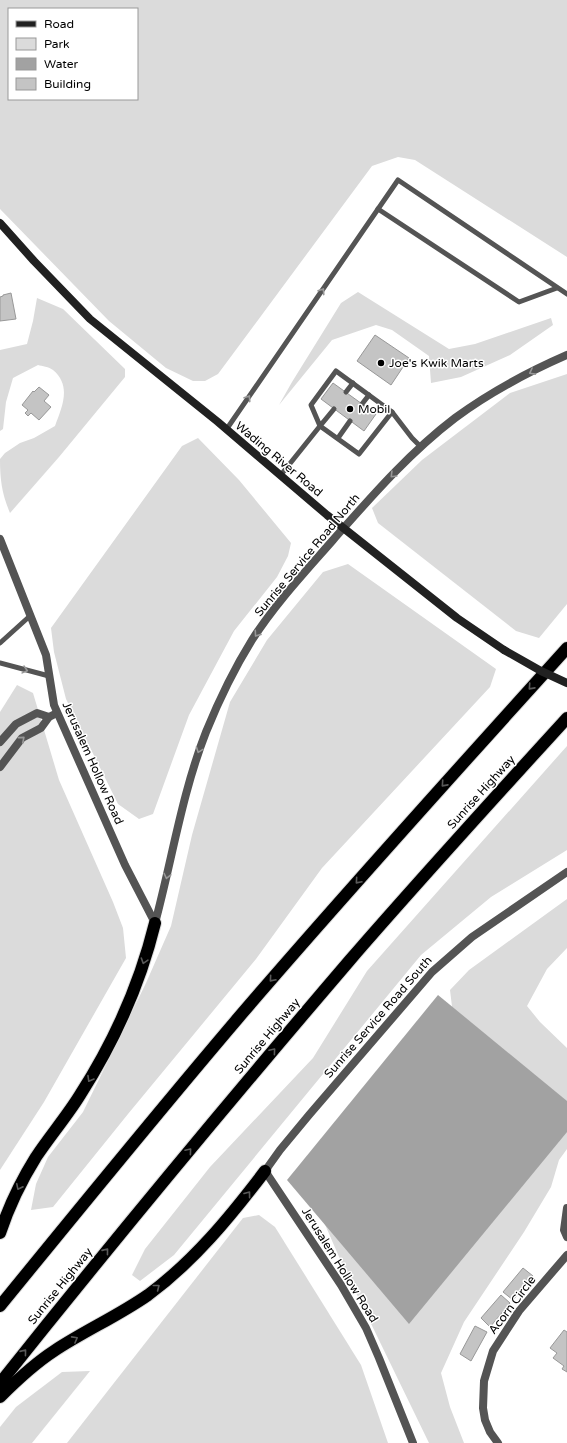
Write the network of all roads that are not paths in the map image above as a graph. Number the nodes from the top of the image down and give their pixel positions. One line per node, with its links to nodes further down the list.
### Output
1 (378, 209): 3 (lane); 3 (lane); 14 (lane, one-way to 1)
2 (0, 223): 14 (main road, Wading River Road)
3 (557, 288): 4 (lane)
4 (567, 294)
5 (567, 355): 16 (street, Sunrise Service Road North, one-way to 16)
6 (353, 383): 7 (lane); 8 (lane); 13 (lane)
7 (346, 392)
8 (369, 394): 9 (lane); 11 (lane)
9 (362, 404)
10 (334, 409): 13 (lane)
11 (392, 412): 15 (lane); 16 (lane)
12 (350, 421): 15 (lane)
13 (320, 426): 15 (lane); 17 (lane)
14 (226, 430): 17 (main road, Wading River Road)
15 (338, 438)
16 (421, 447): 18 (street, Sunrise Service Road North, one-way to 18)
17 (280, 476): 18 (main road, Wading River Road)
18 (344, 528): 25 (main road, Wading River Road, bridge); 32 (street, Sunrise Service Road North, one-way to 32)
19 (0, 539): 20 (street, Jerusalem Hollow Road)
20 (31, 615): 21 (lane); 24 (street, Jerusalem Hollow Road)
21 (0, 643)
22 (567, 648): 38 (highway, one-way to 38)
23 (0, 662): 24 (lane, one-way to 24)
24 (50, 676): 26 (street, Jerusalem Hollow Road)
25 (567, 683)
26 (57, 713): 27 (street); 32 (street, Jerusalem Hollow Road)
27 (49, 717): 29 (street); 30 (street, one-way to 27)
28 (567, 718): 39 (highway, Sunrise Highway, one-way to 28)
29 (0, 742)
30 (0, 767)
31 (567, 872): 33 (street, Sunrise Service Road South)
32 (155, 924): 35 (highway, one-way to 35)
33 (265, 1171): 40 (highway, one-way to 33); 41 (street, Jerusalem Hollow Road)
34 (567, 1208): 36 (street)
35 (0, 1233)
36 (567, 1237)
37 (567, 1255): 42 (street, Acorn Circle)
38 (0, 1306)
39 (0, 1383)
40 (0, 1396)
41 (413, 1443)
42 (498, 1443)

